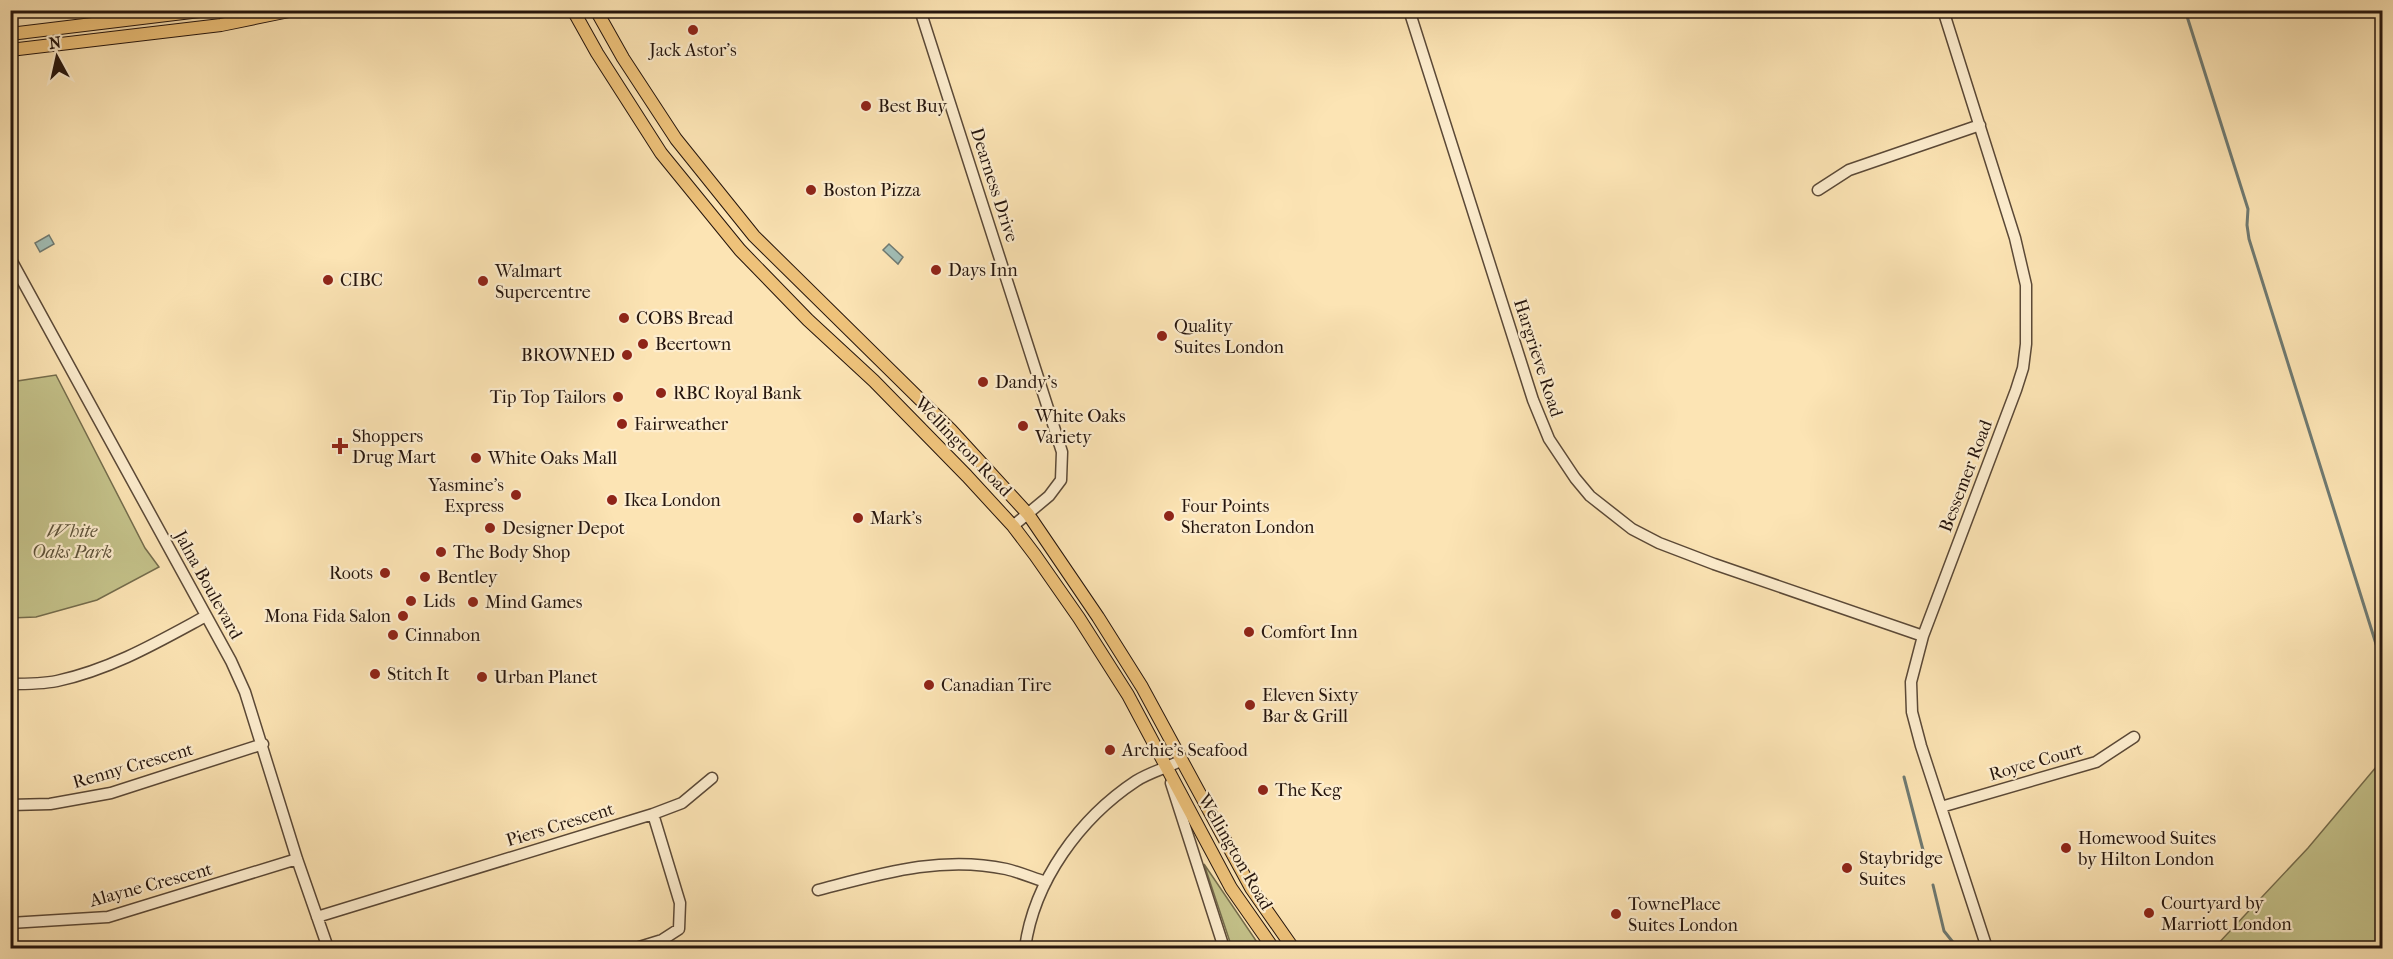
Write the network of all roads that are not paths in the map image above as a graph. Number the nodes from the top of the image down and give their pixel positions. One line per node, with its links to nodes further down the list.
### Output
1 (208, 10): 8 (main road)
2 (573, 10): 13 (main road, Wellington Road)
3 (597, 10): 12 (main road, Wellington Road)
4 (920, 10): 15 (street, Dearness Drive)
5 (1409, 10): 18 (street, Hargrieve Road)
6 (1943, 10): 10 (street, Bessemer Road)
7 (290, 11): 9 (main road)
8 (10, 34)
9 (10, 50)
10 (1980, 125): 11 (street); 18 (street, Bessemer Road)
11 (1818, 190)
12 (749, 229): 13 (main road); 15 (main road, Wellington Road)
13 (734, 243): 16 (main road, Wellington Road)
14 (10, 258): 17 (street, Jalna Boulevard)
15 (1028, 514): 16 (street, Dearness Drive); 22 (main road, Wellington Road)
16 (1013, 526): 23 (main road, Wellington Road)
17 (206, 616): 19 (street); 21 (street, Jalna Boulevard)
18 (1923, 636): 26 (street, Bessemer Road)
19 (10, 684)
20 (2134, 737): 26 (street, Royce Court)
21 (263, 744): 25 (street, Renny Crescent); 28 (street, Jalna Boulevard)
22 (1182, 760): 23 (street); 38 (main road, Wellington Road)
23 (1167, 768): 29 (street); 36 (street); 37 (main road, Wellington Road)
24 (712, 778): 27 (street, Piers Crescent)
25 (10, 805)
26 (1941, 807): 39 (street, Bessemer Road)
27 (653, 814): 31 (street, Piers Crescent); 34 (street)
28 (297, 859): 31 (street, Jalna Boulevard); 32 (street, Alayne Crescent)
29 (1046, 882): 30 (street); 35 (street)
30 (818, 890)
31 (317, 917): 33 (street, Jalna Boulevard)
32 (10, 923)
33 (328, 948)
34 (636, 948)
35 (1025, 948)
36 (1224, 948)
37 (1273, 948)
38 (1293, 948)
39 (1987, 948)

